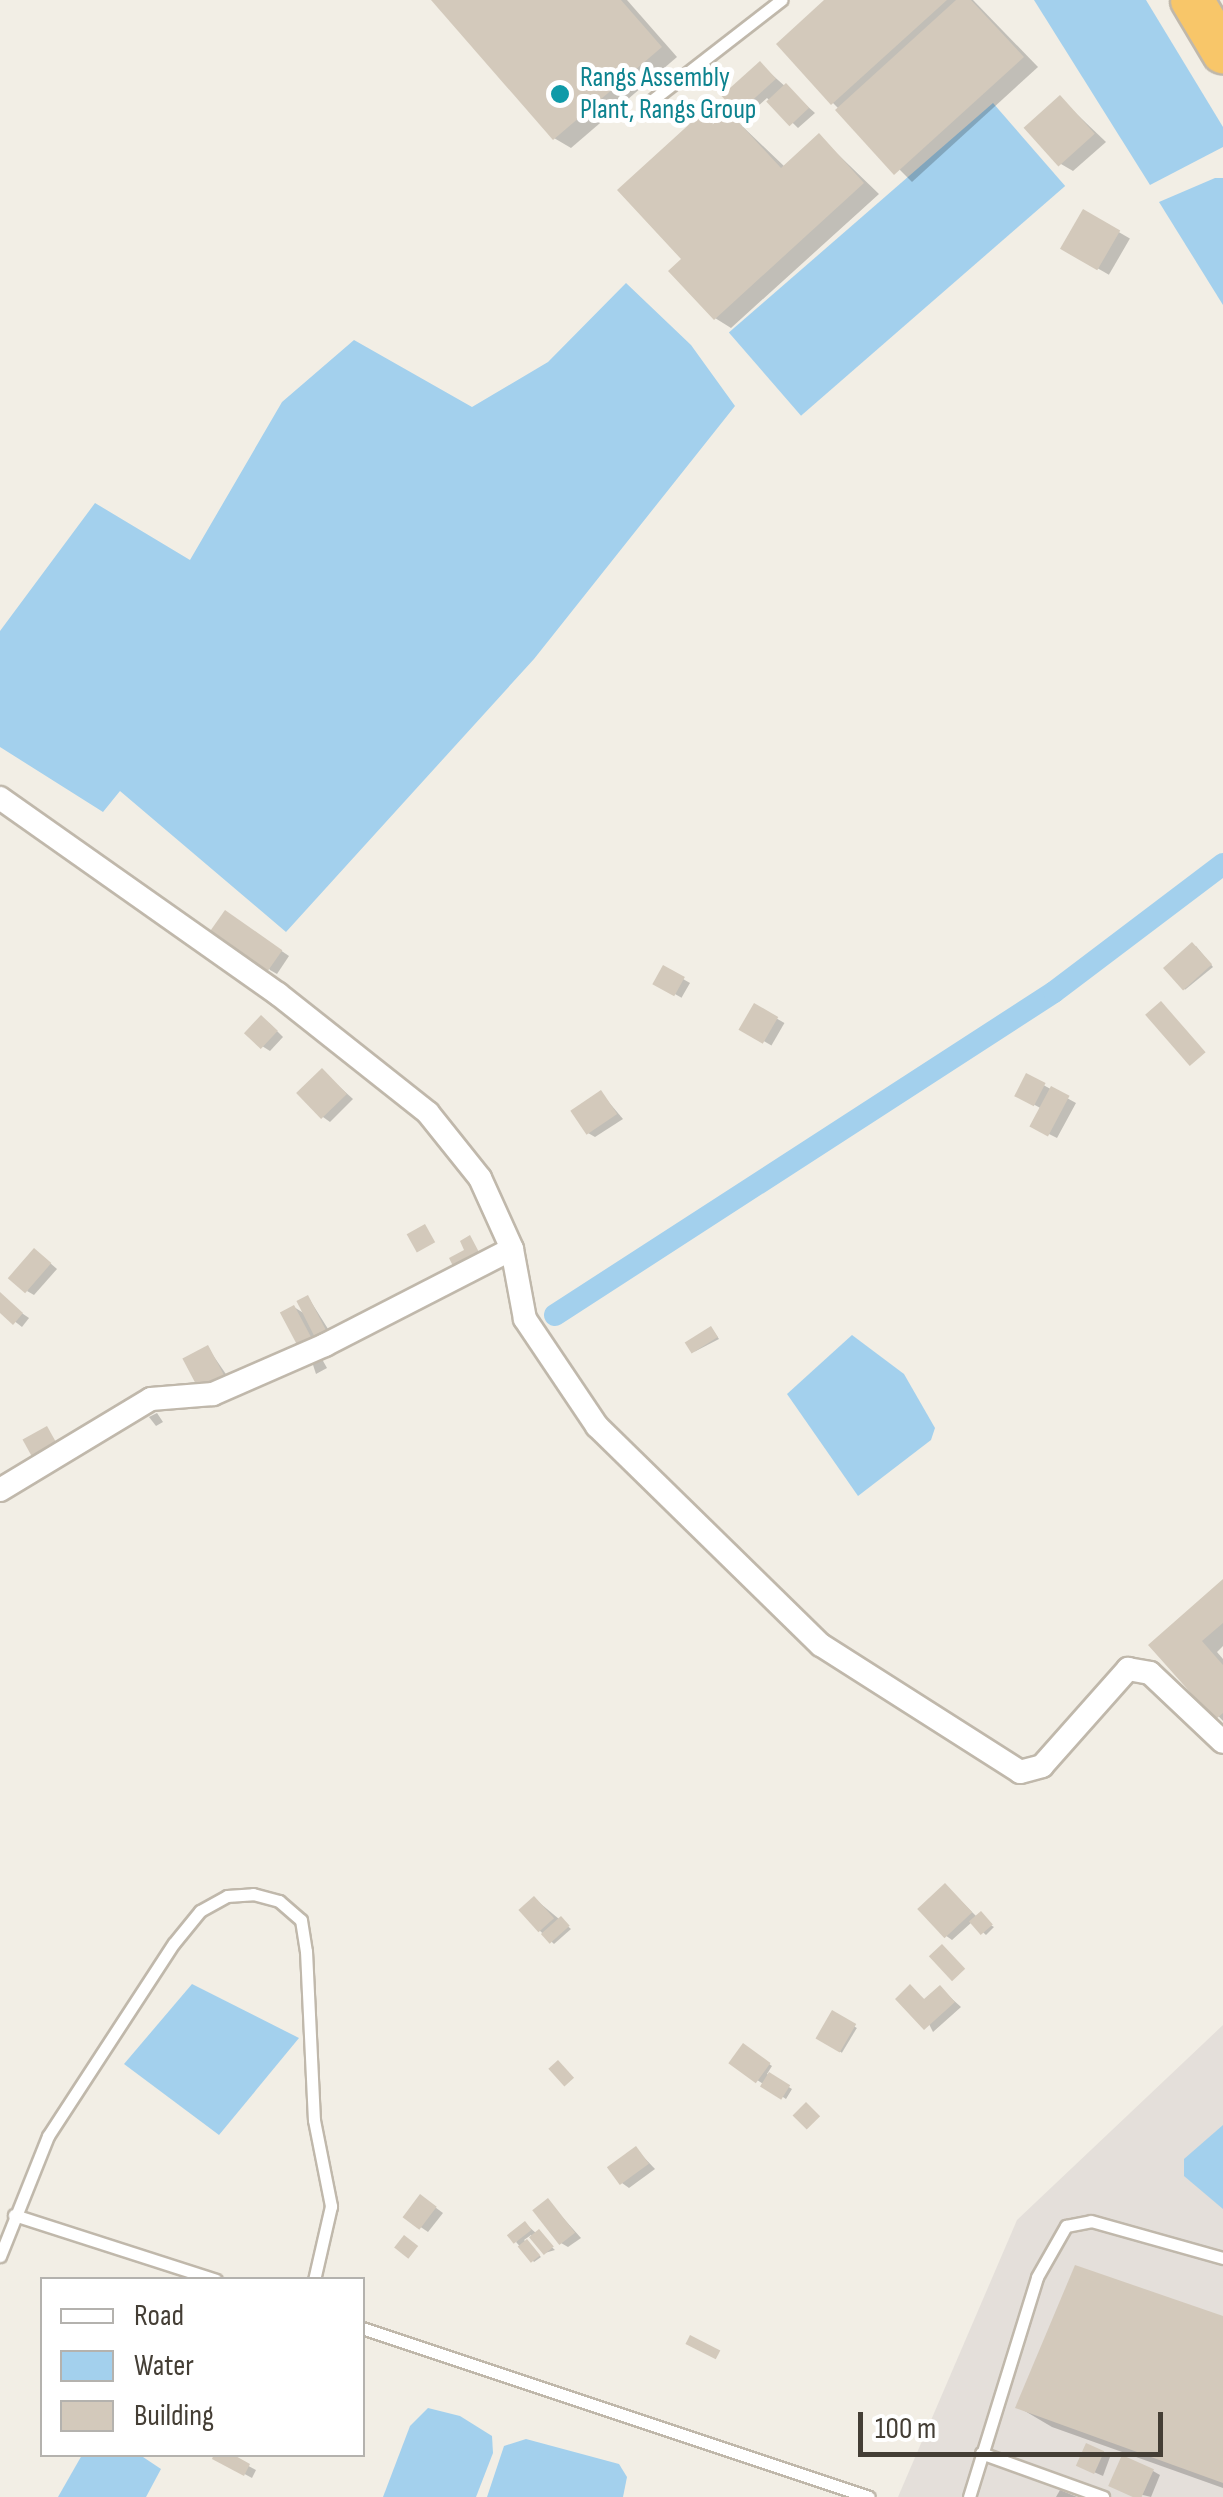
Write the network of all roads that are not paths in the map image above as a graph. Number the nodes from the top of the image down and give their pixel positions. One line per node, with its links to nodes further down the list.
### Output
1 (781, 0): 4 (lane)
2 (1192, 0): 3 (highway)
3 (1223, 52)
4 (650, 102)
5 (0, 798): 6 (street)
6 (512, 1248): 7 (street); 8 (street)
7 (0, 1490)
8 (1223, 1742)
9 (14, 2215): 10 (lane); 12 (lane); 13 (lane)
10 (0, 2256)
11 (1223, 2258): 15 (lane)
12 (207, 2277)
13 (315, 2277)
14 (365, 2329): 16 (lane)
15 (981, 2454): 17 (lane); 18 (lane)
16 (869, 2497)
17 (969, 2497)
18 (1103, 2497)

